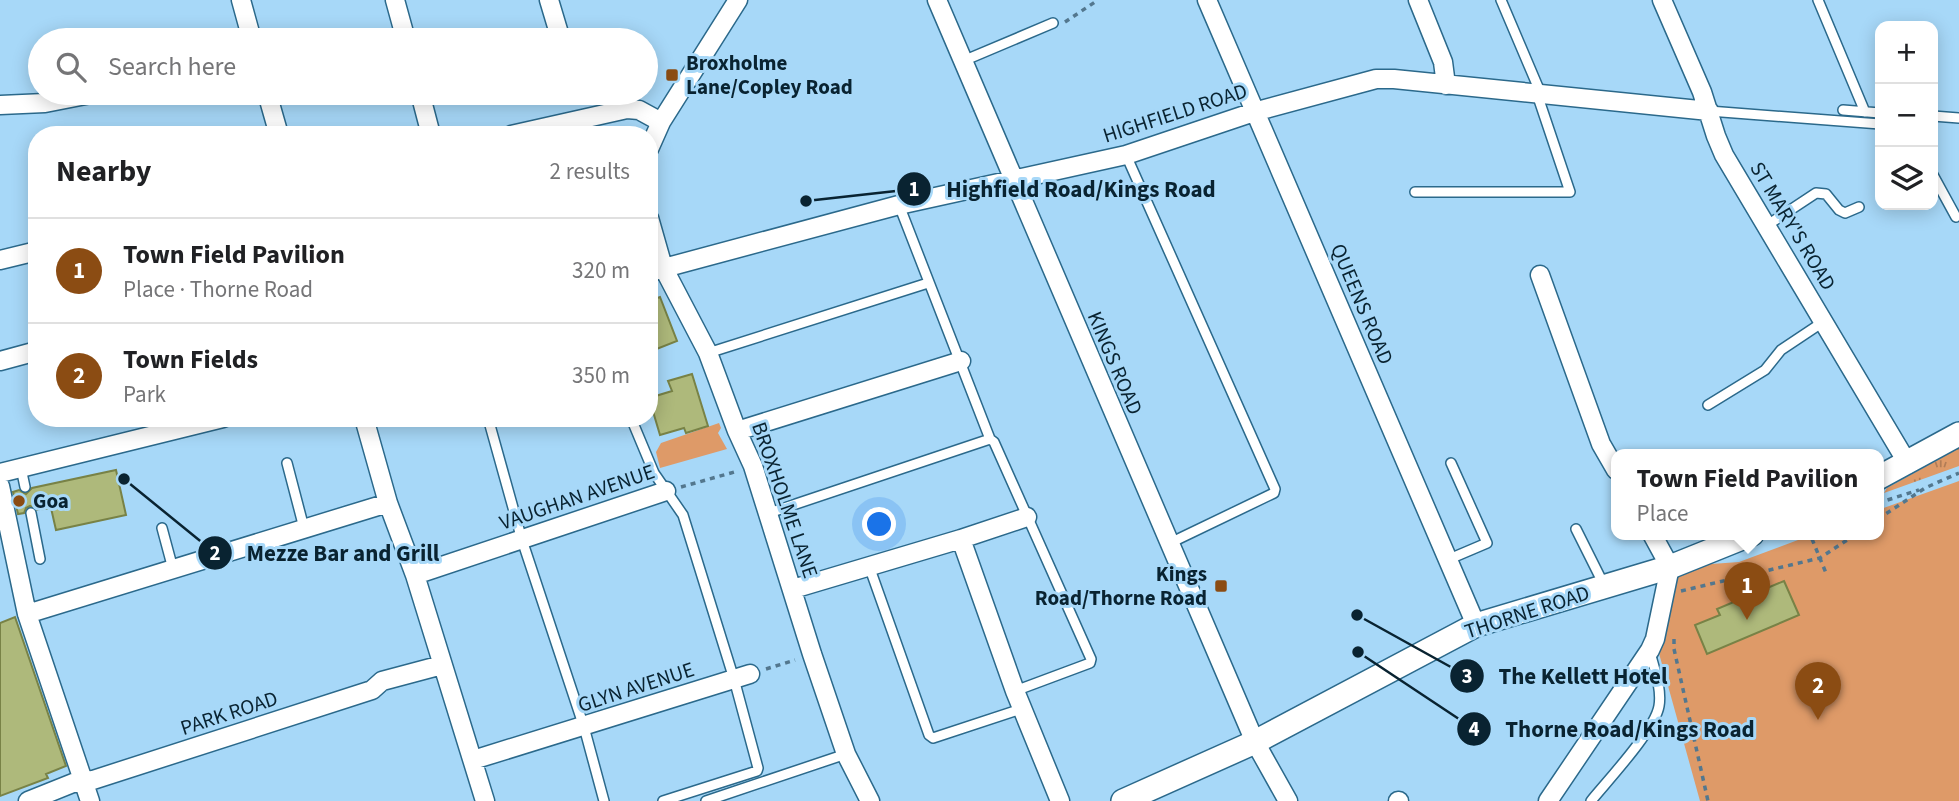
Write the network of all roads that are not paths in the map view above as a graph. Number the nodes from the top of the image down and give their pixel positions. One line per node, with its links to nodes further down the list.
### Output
1 (241, 0): 12 (street)
2 (395, 0): 13 (street)
3 (549, 0): 14 (street)
4 (738, 0): 29 (street)
5 (937, 0): 15 (street, KINGS ROAD)
6 (1207, 0): 23 (street, QUEENS ROAD)
7 (1418, 0): 16 (street)
8 (1501, 0): 17 (lane)
9 (1662, 0): 24 (street, ST MARY'S ROAD)
10 (1818, 0): 25 (lane)
11 (1053, 23): 15 (lane)
12 (249, 28)
13 (403, 28)
14 (557, 28)
15 (963, 61): 36 (street, KINGS ROAD)
16 (1446, 85): 17 (street, HIGHFIELD ROAD); 23 (street, HIGHFIELD ROAD)
17 (1539, 94): 24 (street, HIGHFIELD ROAD); 38 (lane)
18 (28, 104): 21 (street)
19 (270, 105): 31 (street)
20 (423, 105): 32 (street)
21 (0, 106)
22 (1843, 110): 25 (lane)
23 (1254, 111): 35 (street, HIGHFIELD ROAD); 85 (street, QUEENS ROAD)
24 (1709, 111): 30 (lane); 42 (street, ST MARY'S ROAD)
25 (1865, 112): 26 (lane)
26 (1875, 113)
27 (1938, 116): 28 (lane)
28 (1959, 118)
29 (661, 122): 33 (street); 34 (street)
30 (1875, 124)
31 (276, 126)
32 (429, 126)
33 (552, 126)
34 (658, 129)
35 (1126, 155): 36 (street, HIGHFIELD ROAD); 83 (lane)
36 (1013, 181): 39 (street, HIGHFIELD ROAD); 83 (street, KINGS ROAD)
37 (1938, 185): 41 (lane)
38 (1415, 192)
39 (900, 205): 45 (street, HIGHFIELD ROAD); 48 (lane)
40 (1859, 207): 42 (lane)
41 (1956, 217)
42 (1766, 226): 49 (street, ST MARY'S ROAD)
43 (28, 253): 44 (street)
44 (0, 260)
45 (658, 268)
46 (658, 272): 51 (street, BROXHOLME LANE)
47 (1540, 275): 62 (street)
48 (928, 283): 51 (lane); 52 (lane)
49 (1823, 322): 54 (lane); 65 (street, ST MARY'S ROAD)
50 (28, 353): 53 (street)
51 (708, 353): 59 (street, BROXHOLME LANE)
52 (961, 360): 59 (street); 61 (lane)
53 (0, 361)
54 (1708, 405)
55 (187, 427): 66 (street)
56 (367, 427): 72 (street)
57 (491, 427): 80 (lane)
58 (635, 427): 71 (lane)
59 (737, 431): 74 (street, BROXHOLME LANE)
60 (1959, 434): 65 (street)
61 (990, 439): 74 (lane); 75 (lane)
62 (1611, 461)
63 (1451, 463): 85 (lane)
64 (287, 464): 77 (lane)
65 (1908, 464): 68 (street)
66 (21, 468): 67 (street); 70 (lane)
67 (0, 473)
68 (1884, 475)
69 (0, 486): 92 (street)
70 (26, 487)
71 (666, 491): 80 (street, VAUGHAN AVENUE); 96 (lane)
72 (388, 503): 77 (street); 89 (street)
73 (31, 513): 84 (lane)
74 (769, 513): 91 (street, BROXHOLME LANE)
75 (1027, 517): 79 (street); 97 (lane)
76 (162, 528): 88 (lane)
77 (304, 528): 88 (street)
78 (1576, 529): 90 (lane)
79 (961, 539): 86 (street); 97 (street)
80 (522, 540): 89 (street, VAUGHAN AVENUE); 99 (lane)
81 (1655, 540): 87 (street)
82 (1737, 540): 87 (street, THORNE ROAD)
83 (1168, 544): 100 (street, KINGS ROAD)
84 (40, 559)
85 (1447, 560): 93 (street, QUEENS ROAD)
86 (869, 566): 91 (street); 98 (lane)
87 (1670, 567): 90 (street, THORNE ROAD); 94 (street)
88 (173, 569): 92 (street)
89 (415, 575): 95 (street)
90 (1604, 587): 93 (street, THORNE ROAD)
91 (793, 589): 101 (street, BROXHOLME LANE)
92 (27, 614): 103 (street)
93 (1476, 625): 100 (street, THORNE ROAD)
94 (1650, 650): 114 (street); 115 (lane)
95 (442, 665): 102 (street); 103 (street, PARK ROAD)
96 (742, 677): 99 (street, GLYN AVENUE); 108 (lane)
97 (1015, 691): 98 (street)
98 (1021, 709): 111 (street)
99 (584, 727): 102 (street, GLYN AVENUE); 107 (lane)
100 (1255, 742): 112 (street, THORNE ROAD); 113 (street, KINGS ROAD)
101 (846, 754): 109 (lane); 110 (street, BROXHOLME LANE)
102 (472, 760): 106 (street)
103 (84, 781): 104 (street, PARK ROAD); 105 (street)
104 (28, 801)
105 (90, 801)
106 (485, 801)
107 (604, 801)
108 (663, 801)
109 (706, 801)
110 (870, 801)
111 (1060, 801)
112 (1123, 801)
113 (1288, 801)
114 (1548, 801)
115 (1591, 801)

